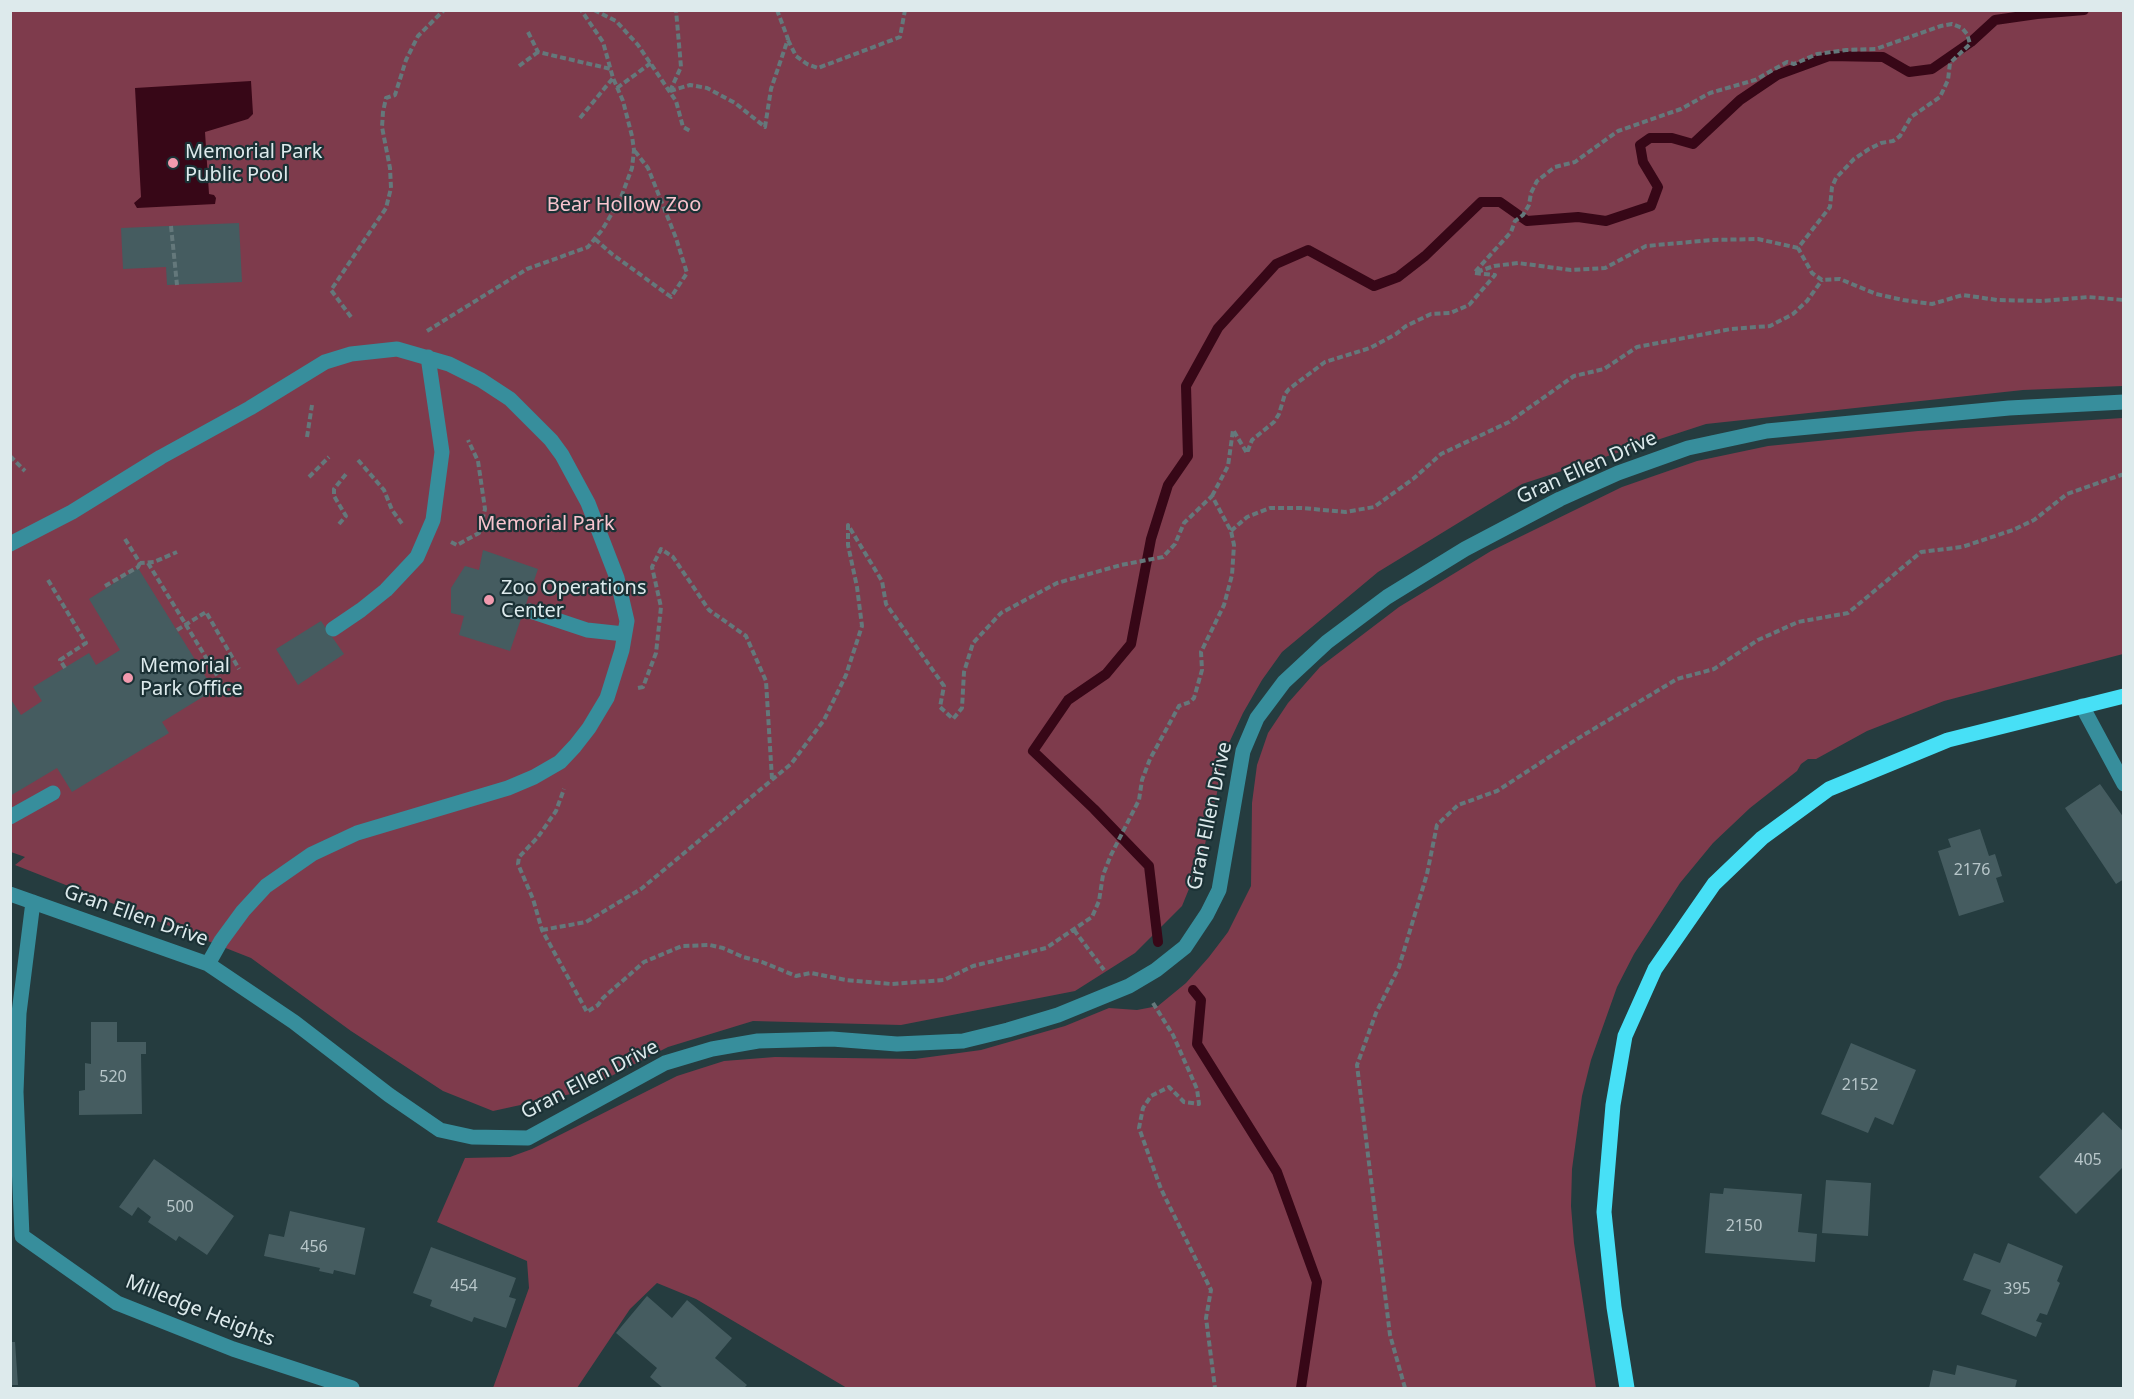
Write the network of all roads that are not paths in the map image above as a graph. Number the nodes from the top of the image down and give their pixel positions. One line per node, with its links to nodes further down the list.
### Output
1 (428, 357): 3 (street); 5 (street); 6 (street)
2 (2124, 402): 14 (street, Gran Ellen Drive)
3 (10, 544)
4 (530, 611): 6 (street)
5 (333, 629)
6 (624, 634): 14 (street)
7 (2124, 696): 8 (main road)
8 (2082, 706): 9 (street); 17 (main road)
9 (2124, 784)
10 (53, 793): 11 (street)
11 (10, 817)
12 (10, 894): 13 (street, Gran Ellen Drive)
13 (33, 902): 14 (street, Gran Ellen Drive); 15 (street, Milledge Heights)
14 (208, 964)
15 (16, 1237): 16 (street, Milledge Heights)
16 (352, 1389)
17 (1627, 1389)

